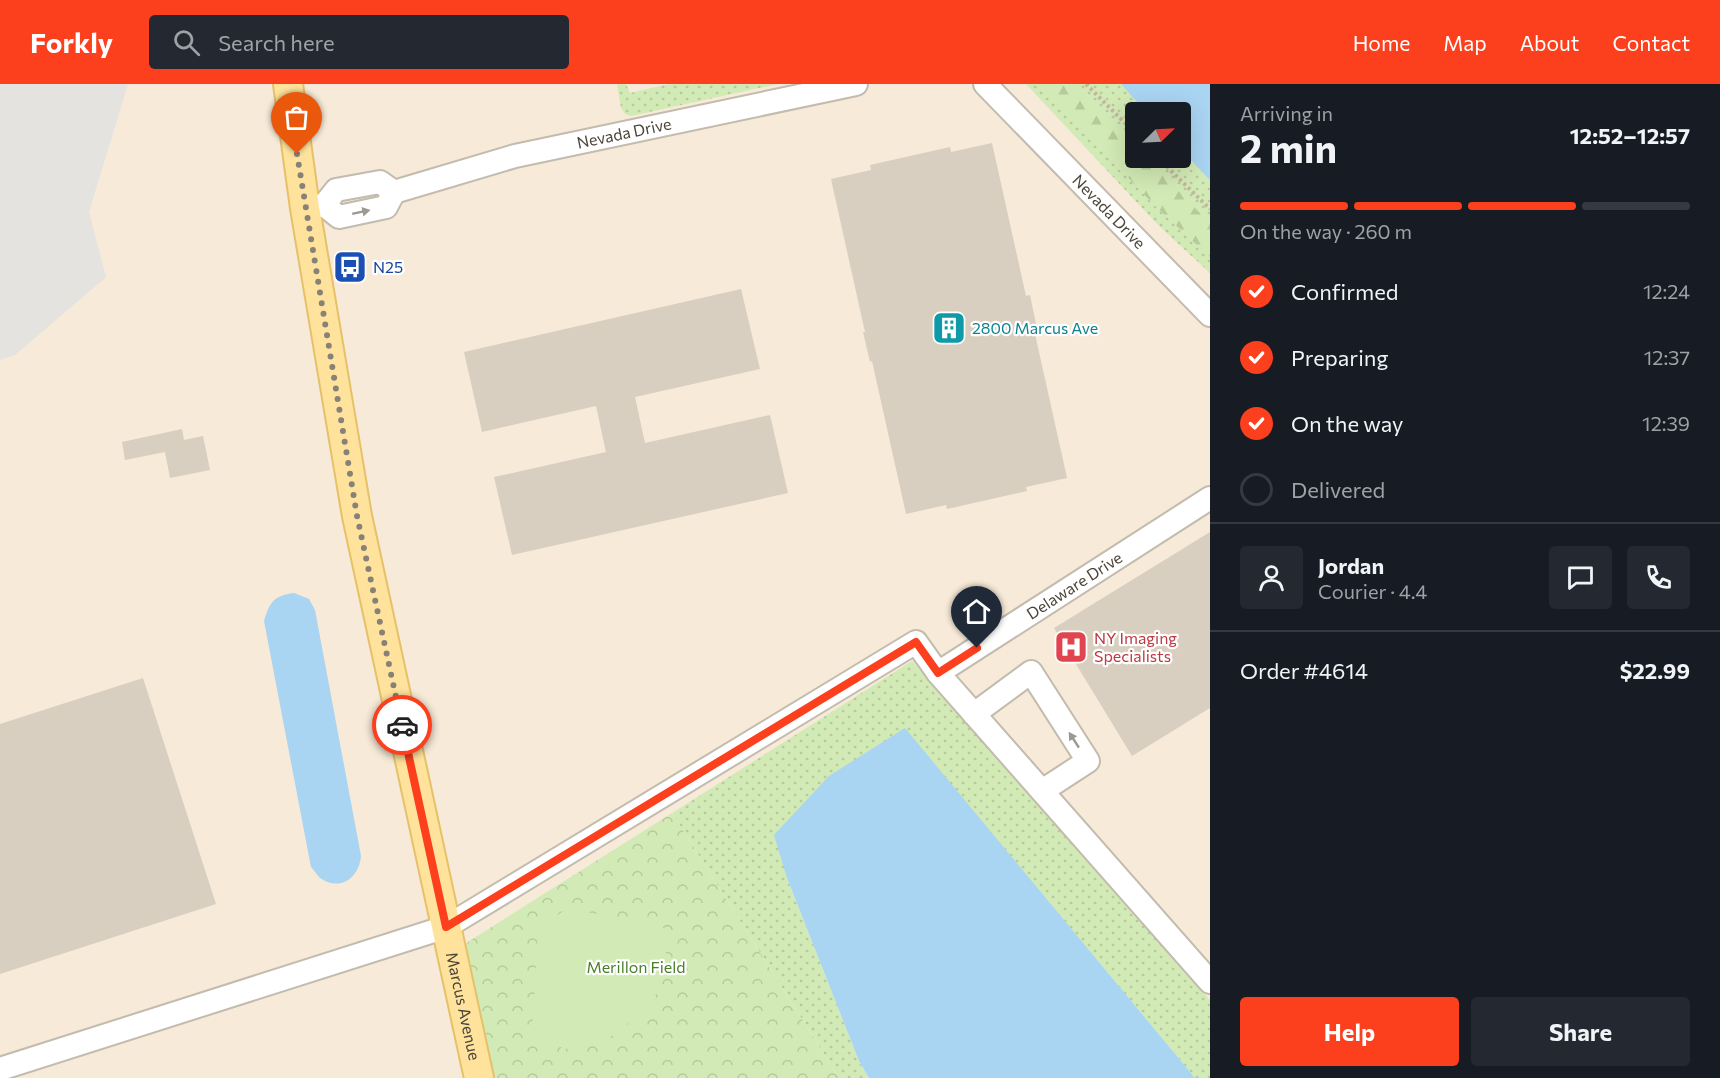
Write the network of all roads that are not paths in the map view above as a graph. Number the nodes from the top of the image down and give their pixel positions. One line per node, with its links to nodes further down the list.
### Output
1 (288, 84): 4 (main road, Marcus Avenue)
2 (856, 84): 4 (lane, Nevada Drive)
3 (985, 84): 5 (lane, Nevada Drive)
4 (315, 207): 10 (main road, Marcus Avenue)
5 (1210, 315)
6 (1210, 498): 7 (lane, Delaware Drive)
7 (938, 673): 8 (lane); 10 (lane)
8 (974, 714): 9 (lane); 9 (lane, one-way to 8)
9 (1042, 791): 11 (lane)
10 (446, 927): 12 (lane); 13 (main road, Marcus Avenue)
11 (1210, 982)
12 (0, 1069)
13 (479, 1078)

